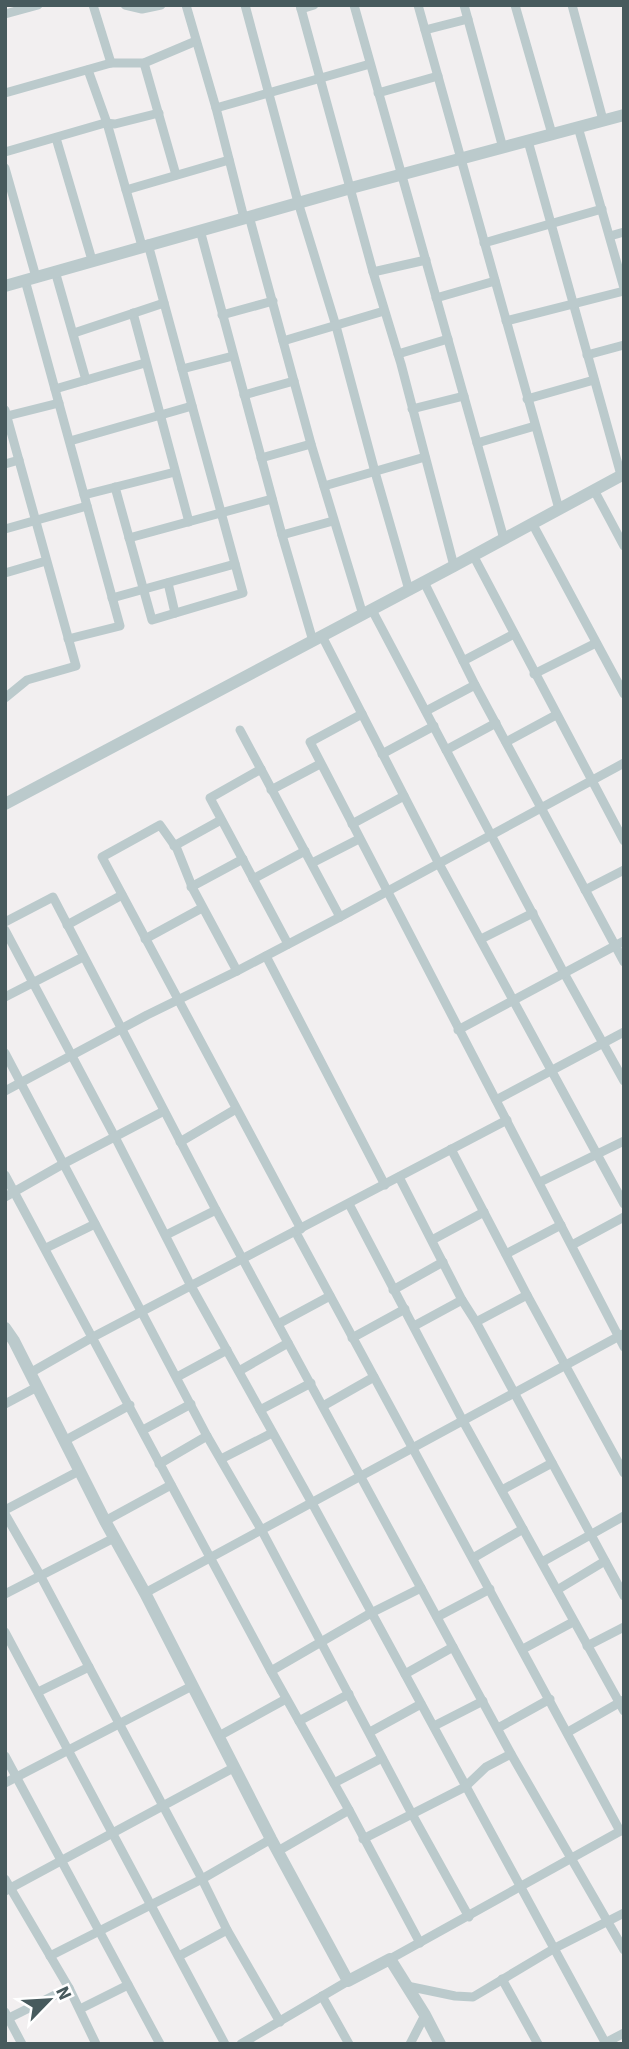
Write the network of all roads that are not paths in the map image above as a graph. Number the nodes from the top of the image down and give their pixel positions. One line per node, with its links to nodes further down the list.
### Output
1 (38, 5): 14 (street)
2 (93, 5): 18 (street)
3 (125, 5): 4 (street)
4 (161, 5)
5 (186, 5): 17 (street)
6 (245, 5): 25 (street)
7 (314, 5): 13 (street)
8 (354, 5): 20 (street)
9 (418, 5): 16 (street)
10 (464, 5): 15 (street)
11 (572, 5): 30 (street)
12 (517, 6): 33 (street)
13 (300, 7): 23 (street)
14 (5, 14)
15 (468, 19): 16 (street); 36 (street)
16 (425, 30): 22 (street)
17 (196, 41): 19 (street); 27 (street)
18 (111, 63): 19 (street); 21 (street)
19 (144, 63): 28 (street)
20 (370, 64): 23 (street); 26 (street)
21 (88, 70): 24 (street); 31 (street)
22 (438, 76): 26 (street); 39 (street)
23 (319, 79): 25 (street); 43 (street)
24 (5, 93)
25 (269, 93): 27 (street); 45 (street)
26 (378, 93): 42 (street)
27 (215, 108): 38 (street)
28 (159, 113): 31 (street); 41 (street)
29 (624, 115): 30 (street)
30 (603, 120): 32 (street)
31 (107, 123): 34 (street); 44 (street)
32 (578, 127): 33 (street); 46 (street)
33 (552, 134): 35 (street)
34 (56, 138): 37 (street); 54 (street)
35 (528, 141): 36 (street); 48 (street)
36 (503, 148): 39 (street)
37 (5, 152)
38 (229, 160): 41 (street); 47 (street)
39 (461, 160): 42 (street); 52 (street)
40 (5, 167): 58 (street)
41 (176, 175): 44 (street)
42 (401, 175): 43 (street); 55 (street)
43 (351, 188): 45 (street); 57 (street)
44 (126, 190): 53 (street)
45 (298, 202): 47 (street); 70 (street)
46 (602, 209): 48 (street); 51 (street)
47 (247, 217): 49 (street); 63 (street)
48 (551, 223): 52 (street); 65 (street)
49 (200, 230): 53 (street); 68 (street)
50 (624, 232): 51 (street)
51 (610, 236): 61 (street)
52 (484, 243): 59 (street)
53 (145, 245): 54 (street); 64 (street)
54 (92, 260): 56 (street)
55 (426, 260): 57 (street); 62 (street)
56 (55, 271): 58 (street); 71 (street)
57 (373, 272): 66 (street)
58 (31, 278): 60 (street); 83 (street)
59 (495, 281): 62 (street); 69 (street)
60 (5, 286)
61 (624, 290): 65 (street)
62 (436, 298): 72 (street)
63 (273, 301): 68 (street); 73 (street)
64 (164, 303): 67 (street); 79 (street)
65 (573, 303): 69 (street); 76 (street)
66 (384, 312): 70 (street); 75 (street)
67 (132, 313): 71 (street); 78 (street)
68 (222, 315): 77 (street)
69 (506, 321): 86 (street)
70 (336, 326): 73 (street); 101 (street)
71 (74, 333): 80 (street)
72 (448, 338): 75 (street); 85 (street)
73 (283, 341): 82 (street)
74 (624, 345): 76 (street)
75 (398, 354): 89 (street)
76 (587, 355): 81 (street)
77 (233, 356): 79 (street); 84 (street)
78 (145, 363): 80 (street); 91 (street)
79 (182, 369): 88 (street)
80 (86, 380): 83 (street)
81 (594, 380): 86 (street); 102 (street)
82 (294, 381): 84 (street); 95 (street)
83 (55, 388): 87 (street)
84 (244, 395): 97 (street)
85 (464, 396): 89 (street); 94 (street)
86 (527, 398): 92 (street)
87 (59, 403): 90 (street); 93 (street)
88 (192, 407): 91 (street); 110 (street)
89 (412, 409): 96 (street)
90 (6, 413): 98 (street)
91 (160, 415): 93 (street); 100 (street)
92 (535, 426): 94 (street); 109 (street)
93 (70, 441): 106 (street)
94 (477, 443): 118 (street)
95 (311, 444): 97 (street); 103 (street)
96 (425, 457): 101 (street); 123 (street)
97 (261, 458): 107 (street)
98 (19, 460): 99 (street); 111 (street)
99 (5, 464)
100 (175, 472): 104 (street); 113 (street)
101 (374, 472): 103 (street); 128 (street)
102 (622, 474): 105 (street)
103 (324, 486): 112 (street)
104 (116, 487): 106 (street); 117 (street)
105 (594, 490): 109 (street); 119 (street)
106 (84, 495): 108 (street)
107 (272, 499): 110 (street); 116 (street)
108 (87, 506): 111 (street); 129 (street)
109 (559, 509): 114 (street)
110 (221, 514): 113 (street); 122 (street)
111 (35, 521): 115 (street); 121 (street)
112 (334, 521): 116 (street); 130 (street)
113 (188, 522): 117 (street)
114 (532, 523): 118 (street); 135 (street)
115 (5, 529)
116 (282, 535): 133 (street)
117 (130, 538): 127 (street)
118 (504, 538): 120 (street)
119 (624, 546)
120 (473, 555): 123 (street); 132 (street)
121 (46, 561): 124 (street); 134 (street)
122 (235, 564): 126 (street); 131 (street)
123 (454, 566): 125 (street)
124 (5, 573)
125 (424, 582): 128 (street); 136 (street)
126 (168, 583): 127 (street); 131 (street)
127 (144, 589): 129 (street); 131 (street)
128 (409, 590): 130 (street)
129 (112, 598): 134 (street)
130 (367, 612): 133 (street); 143 (street)
131 (175, 613)
132 (514, 634): 136 (street); 139 (street)
133 (317, 638): 144 (street); 158 (street)
134 (68, 639): 141 (street)
135 (596, 643): 138 (street); 139 (street)
136 (463, 660): 140 (street)
137 (624, 666): 138 (street)
138 (612, 672): 142 (street)
139 (534, 674): 145 (street)
140 (475, 685): 143 (street); 146 (street)
141 (6, 694)
142 (624, 694)
143 (426, 711): 147 (street)
144 (362, 714): 151 (street); 153 (street)
145 (556, 715): 149 (street); 155 (street)
146 (496, 723): 149 (street); 150 (street)
147 (434, 726): 150 (street); 151 (street)
148 (240, 730): 154 (street)
149 (506, 742): 159 (street)
150 (446, 750): 162 (street)
151 (382, 754): 157 (street)
152 (624, 763): 155 (street)
153 (320, 764): 156 (street); 161 (street)
154 (261, 769): 156 (street); 160 (street)
155 (591, 781): 159 (street); 164 (street)
156 (271, 790): 166 (street)
157 (404, 796): 161 (street); 168 (street)
158 (5, 804)
159 (541, 807): 162 (street); 173 (street)
160 (221, 820): 165 (street); 167 (street)
161 (352, 824): 163 (street)
162 (491, 834): 168 (street); 177 (street)
163 (359, 839): 169 (street); 174 (street)
164 (624, 841)
165 (174, 846): 172 (street); 175 (street)
166 (305, 851): 169 (street); 171 (street)
167 (243, 859): 171 (street); 172 (street)
168 (438, 862): 174 (street); 183 (street)
169 (312, 863): 178 (street)
170 (624, 870): 173 (street)
171 (253, 879): 185 (street)
172 (191, 887): 176 (street)
173 (585, 890): 184 (street)
174 (386, 891): 178 (street); 196 (street)
175 (122, 895): 180 (street); 182 (street)
176 (202, 908): 182 (street); 189 (street)
177 (533, 913): 183 (street); 190 (street)
178 (340, 917): 185 (street)
179 (5, 922): 180 (street)
180 (67, 925): 187 (street)
181 (5, 930): 191 (street)
182 (145, 939): 193 (street)
183 (481, 939): 194 (street)
184 (619, 943): 188 (street); 190 (street)
185 (288, 944): 186 (street)
186 (265, 956): 189 (street); 218 (street)
187 (83, 957): 191 (street); 195 (street)
188 (624, 962)
189 (237, 971): 193 (street)
190 (564, 973): 194 (street); 198 (street)
191 (33, 983): 192 (street); 200 (street)
192 (5, 997)
193 (178, 1000): 195 (street); 206 (street)
194 (513, 1000): 196 (street); 201 (street)
195 (122, 1028): 200 (street); 207 (street)
196 (458, 1030): 205 (street)
197 (624, 1032): 198 (street)
198 (604, 1043): 201 (street); 202 (street)
199 (5, 1053): 203 (street)
200 (71, 1056): 203 (street); 209 (street)
201 (551, 1071): 205 (street); 213 (street)
202 (624, 1081)
203 (21, 1082): 204 (street); 214 (street)
204 (5, 1091)
205 (496, 1100): 208 (street)
206 (236, 1109): 211 (street); 227 (street)
207 (164, 1111): 209 (street); 211 (street)
208 (507, 1120): 212 (street); 217 (street)
209 (115, 1137): 214 (street); 228 (street)
210 (624, 1141): 213 (street)
211 (180, 1142): 222 (street)
212 (451, 1149): 216 (street); 223 (street)
213 (598, 1154): 217 (street); 221 (street)
214 (63, 1164): 219 (street); 225 (street)
215 (5, 1175): 219 (street)
216 (399, 1177): 218 (street); 229 (street)
217 (540, 1182): 226 (street)
218 (385, 1185): 220 (street)
219 (10, 1195): 231 (street)
220 (349, 1204): 227 (street); 236 (street)
221 (624, 1204)
222 (216, 1210): 228 (street); 233 (street)
223 (484, 1212): 229 (street); 232 (street)
224 (624, 1217): 230 (street)
225 (95, 1224): 231 (street); 241 (street)
226 (561, 1225): 230 (street); 232 (street)
227 (298, 1230): 233 (street); 238 (street)
228 (166, 1235): 235 (street)
229 (432, 1240): 234 (street)
230 (572, 1245): 246 (street)
231 (46, 1248): 247 (street)
232 (506, 1254): 237 (street)
233 (243, 1258): 235 (street); 243 (street)
234 (443, 1262): 236 (street); 239 (street)
235 (191, 1286): 241 (street); 251 (street)
236 (393, 1290): 240 (street)
237 (527, 1294): 242 (street); 252 (street)
238 (330, 1296): 243 (street); 248 (street)
239 (463, 1300): 242 (street); 244 (street)
240 (405, 1309): 244 (street); 248 (street)
241 (141, 1311): 247 (street); 255 (street)
242 (476, 1322): 259 (street)
243 (278, 1324): 249 (street)
244 (414, 1326): 265 (street)
245 (5, 1328): 254 (street)
246 (621, 1335): 250 (street); 252 (street)
247 (93, 1337): 254 (street); 262 (street)
248 (352, 1338): 256 (street)
249 (288, 1343): 253 (street); 257 (street)
250 (624, 1347)
251 (226, 1350): 253 (street); 255 (street)
252 (565, 1366): 259 (street); 275 (street)
253 (239, 1371): 264 (street)
254 (30, 1373): 258 (street)
255 (177, 1377): 261 (street)
256 (374, 1377): 263 (street); 270 (street)
257 (311, 1383): 263 (street); 264 (street)
258 (37, 1387): 260 (street); 269 (street)
259 (514, 1393): 265 (street); 272 (street)
260 (5, 1404)
261 (191, 1404): 266 (street); 268 (street)
262 (130, 1405): 266 (street); 269 (street)
263 (323, 1406): 276 (street)
264 (260, 1410): 267 (street)
265 (463, 1421): 270 (street); 278 (street)
266 (143, 1430): 273 (street)
267 (272, 1433): 271 (street); 279 (street)
268 (207, 1436): 271 (street); 273 (street)
269 (64, 1441): 274 (street)
270 (414, 1448): 276 (street); 288 (street)
271 (221, 1459): 284 (street)
272 (552, 1463): 278 (street); 285 (street)
273 (159, 1464): 277 (street)
274 (79, 1471): 280 (street); 282 (street)
275 (624, 1473)
276 (362, 1476): 279 (street); 292 (street)
277 (171, 1485): 282 (street); 287 (street)
278 (502, 1490): 283 (street)
279 (312, 1503): 284 (street); 298 (street)
280 (5, 1512): 291 (street)
281 (624, 1516): 285 (street)
282 (105, 1521): 286 (street)
283 (523, 1529): 288 (street); 290 (street)
284 (262, 1531): 287 (street); 303 (street)
285 (590, 1535): 289 (street); 290 (street)
286 (114, 1538): 291 (street); 295 (street)
287 (212, 1557): 295 (street); 308 (street)
288 (473, 1558): 293 (street)
289 (605, 1561): 294 (street); 297 (street)
290 (542, 1562): 294 (street)
291 (40, 1574): 296 (street); 307 (street)
292 (421, 1588): 298 (street); 299 (street)
293 (490, 1589): 299 (street); 306 (street)
294 (557, 1590): 300 (street)
295 (145, 1593): 310 (street)
296 (5, 1594)
297 (624, 1596)
298 (371, 1613): 303 (street); 309 (street)
299 (437, 1617): 305 (street)
300 (573, 1622): 304 (street); 306 (street)
301 (624, 1627): 304 (street)
302 (5, 1632): 311 (street)
303 (320, 1641): 308 (street); 312 (street)
304 (587, 1646): 317 (street)
305 (453, 1647): 309 (street); 315 (street)
306 (523, 1649): 314 (street)
307 (89, 1667): 311 (street); 319 (street)
308 (271, 1671): 313 (street)
309 (405, 1674): 316 (street)
310 (192, 1686): 319 (street); 324 (street)
311 (38, 1692): 325 (street)
312 (349, 1694): 318 (street); 322 (street)
313 (286, 1699): 318 (street); 324 (street)
314 (550, 1699): 321 (street); 323 (street)
315 (482, 1701): 320 (street); 321 (street)
316 (421, 1704): 320 (street); 322 (street)
317 (622, 1705): 323 (street)
318 (299, 1721): 332 (street)
319 (119, 1724): 325 (street); 334 (street)
320 (434, 1726): 333 (street)
321 (498, 1728): 326 (street)
322 (369, 1732): 328 (street)
323 (568, 1732): 337 (street)
324 (219, 1736): 329 (street)
325 (69, 1750): 330 (street); 338 (street)
326 (512, 1754): 333 (street); 342 (street)
327 (5, 1756): 330 (street)
328 (382, 1758): 332 (street); 336 (street)
329 (235, 1767): 334 (street); 339 (street)
330 (17, 1778): 331 (street); 343 (street)
331 (5, 1783)
332 (334, 1783): 335 (street)
333 (465, 1787): 336 (street); 346 (street)
334 (163, 1806): 338 (street); 345 (street)
335 (349, 1810): 340 (street); 341 (street)
336 (412, 1814): 340 (street); 350 (street)
337 (622, 1830): 342 (street)
338 (111, 1833): 343 (street); 348 (street)
339 (271, 1839): 341 (street); 345 (street)
340 (363, 1839): 354 (street)
341 (278, 1851): 361 (street)
342 (572, 1859): 346 (street); 351 (street)
343 (61, 1862): 347 (street); 353 (street)
344 (5, 1879): 347 (street)
345 (202, 1879): 348 (street); 352 (street)
346 (521, 1887): 350 (street); 355 (street)
347 (8, 1890): 357 (street)
348 (150, 1905): 353 (street); 358 (street)
349 (624, 1913): 351 (street)
350 (469, 1917): 354 (street)
351 (607, 1922): 355 (street); 356 (street)
352 (227, 1930): 358 (street); 369 (street)
353 (100, 1932): 357 (street); 362 (street)
354 (420, 1943): 359 (street)
355 (555, 1948): 360 (street); 371 (street)
356 (624, 1950)
357 (50, 1956): 364 (street)
358 (179, 1956): 375 (street)
359 (390, 1959): 361 (street); 363 (street)
360 (502, 1979): 363 (street); 380 (street)
361 (348, 1981): 365 (street)
362 (128, 1985): 366 (street); 374 (street)
363 (407, 1986): 368 (street)
364 (69, 1987): 366 (street); 367 (street)
365 (323, 1996): 369 (street); 377 (street)
366 (80, 2009): 373 (street)
367 (7, 2015): 372 (street)
368 (425, 2015): 378 (street); 379 (street)
369 (280, 2022): 376 (street)
370 (624, 2034): 371 (street)
371 (606, 2043)
372 (22, 2044)
373 (96, 2044)
374 (160, 2044)
375 (225, 2044)
376 (241, 2044)
377 (349, 2044)
378 (411, 2044)
379 (440, 2044)
380 (538, 2044)

